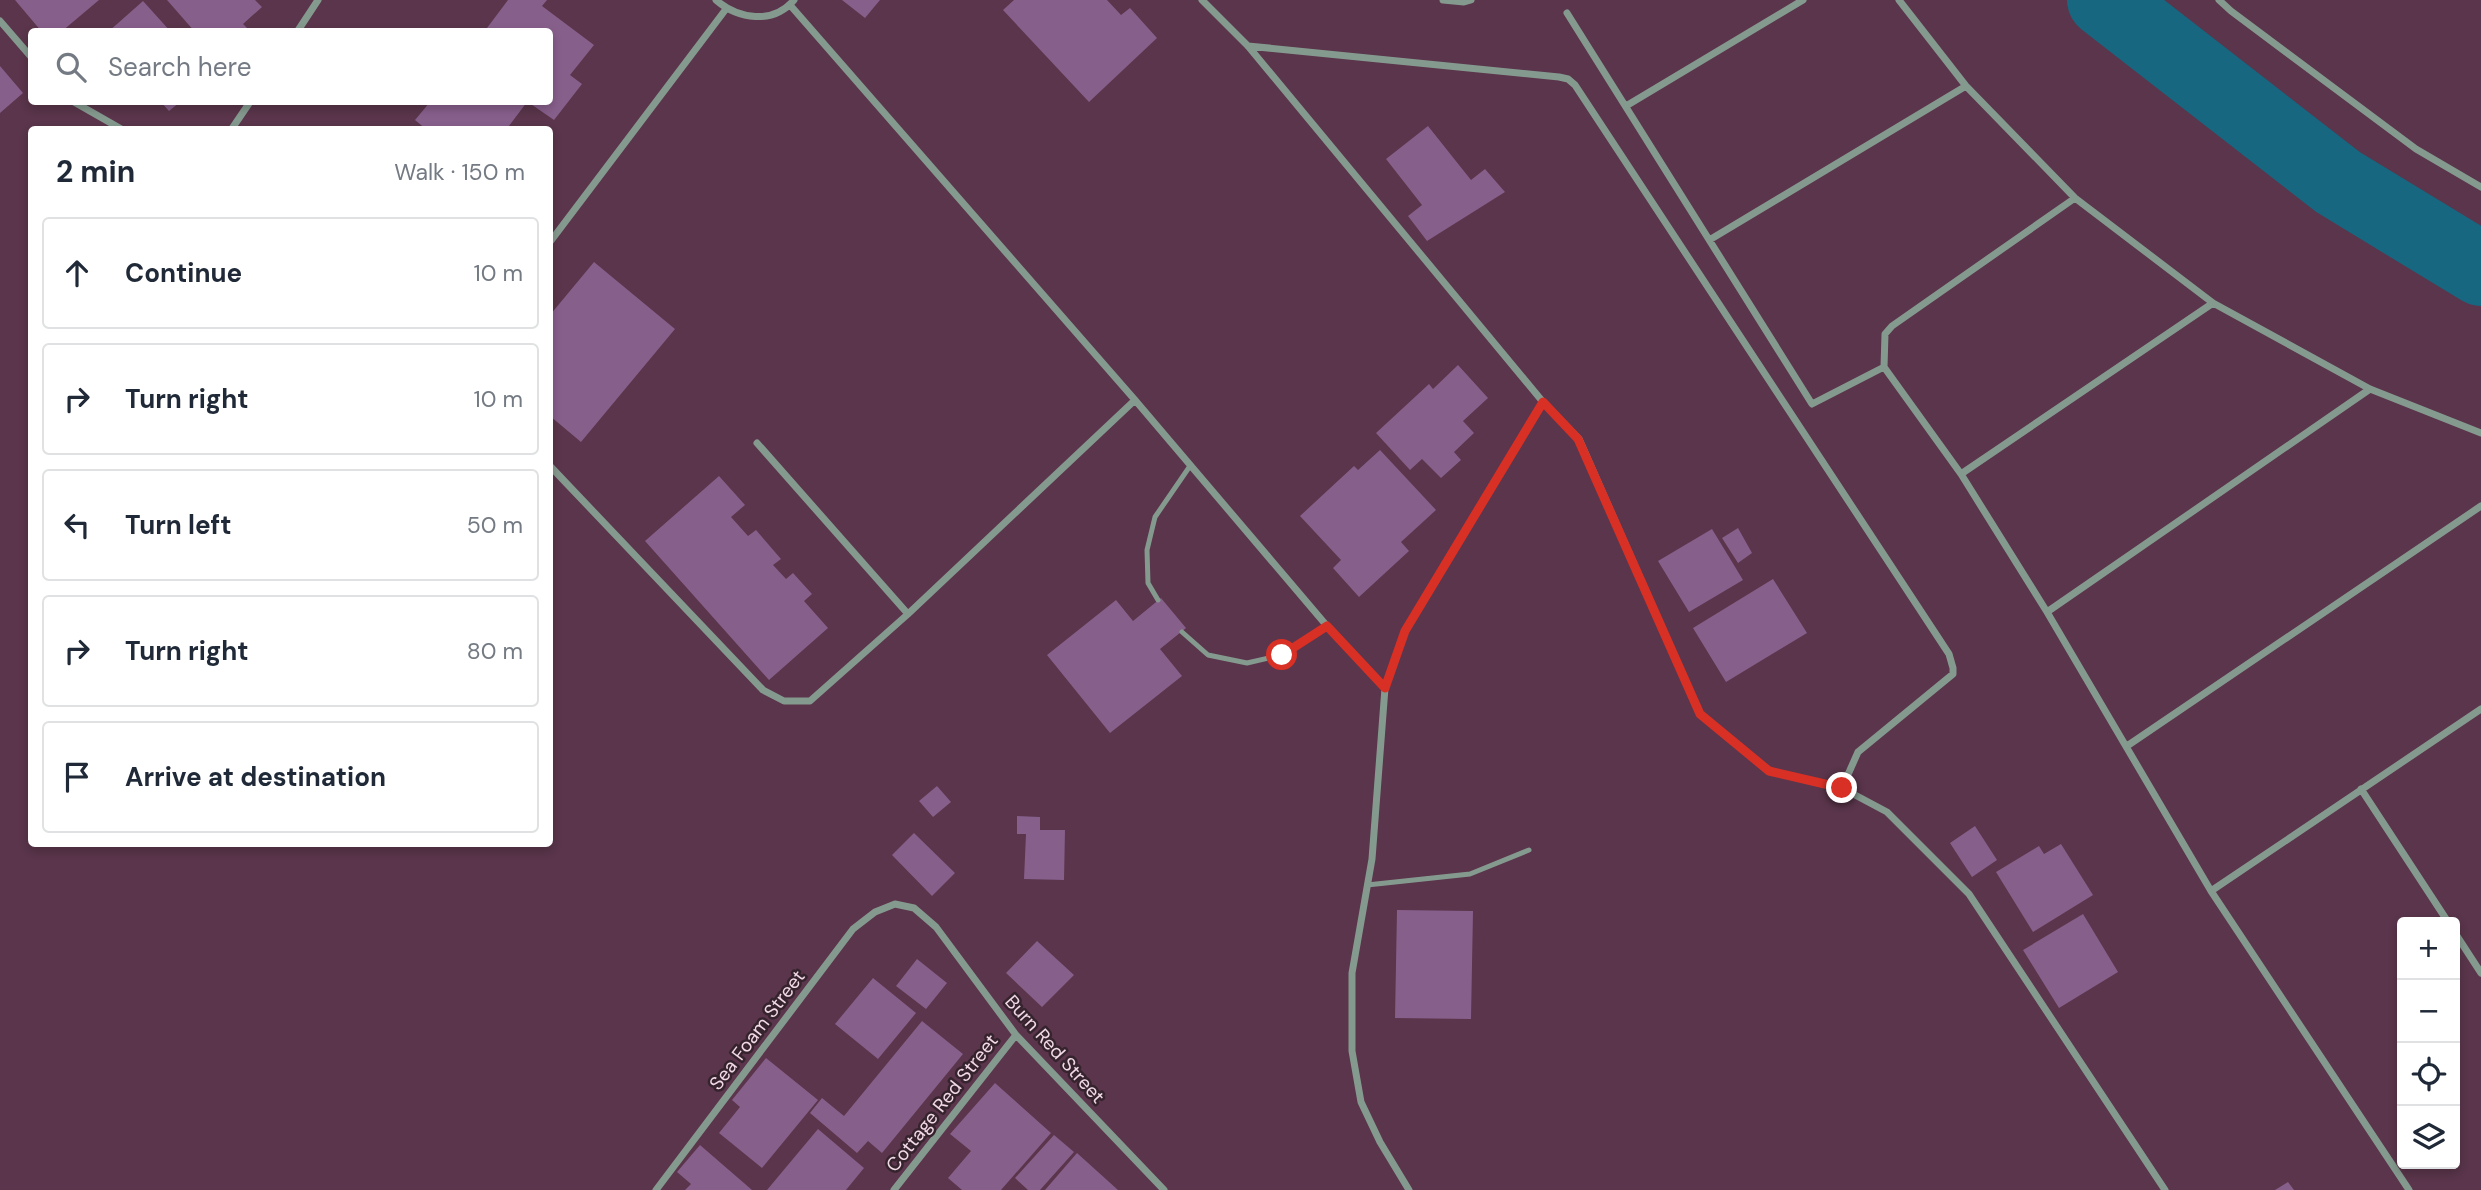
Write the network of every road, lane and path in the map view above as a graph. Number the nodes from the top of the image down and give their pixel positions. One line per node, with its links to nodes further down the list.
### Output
1 (318, 0): 13 (street)
2 (716, 0): 10 (street)
3 (1202, 0): 14 (street)
4 (1443, 0): 5 (street)
5 (1471, 0)
6 (1803, 0): 19 (street)
7 (1899, 0): 16 (street)
8 (2219, 0): 22 (street)
9 (792, 2): 10 (street); 29 (street)
10 (726, 9): 24 (street)
11 (1567, 13): 19 (street)
12 (0, 22): 15 (street)
13 (300, 28)
14 (1248, 46): 30 (street); 45 (street)
15 (28, 54)
16 (1966, 86): 23 (street); 25 (street)
17 (79, 105): 20 (street)
18 (248, 105): 21 (street)
19 (1626, 106): 25 (street)
20 (116, 126)
21 (234, 126)
22 (2481, 187)
23 (2075, 198): 26 (street); 27 (street)
24 (553, 238)
25 (1711, 239): 27 (street)
26 (2213, 303): 28 (street); 35 (street)
27 (1884, 367): 35 (street)
28 (2370, 389): 31 (street); 38 (street)
29 (1135, 400): 33 (street); 39 (street)
30 (1543, 402): 42 (street); 45 (street)
31 (2481, 433)
32 (757, 443): 39 (street)
33 (1190, 466): 37 (lane); 40 (street)
34 (553, 469): 39 (street)
35 (1961, 474): 38 (street)
36 (2481, 506): 44 (street)
37 (1158, 600)
38 (2047, 612): 44 (street)
39 (908, 614)
40 (1327, 626): 41 (lane); 42 (street)
41 (1182, 632)
42 (1385, 688): 48 (street)
43 (2481, 709): 46 (street)
44 (2127, 746): 49 (street)
45 (1842, 788): 59 (street)
46 (2361, 789): 49 (street); 51 (street)
47 (1529, 850): 48 (lane)
48 (1367, 885): 58 (street)
49 (2211, 891): 60 (street)
50 (895, 904): 54 (street, Burn Red Street); 55 (street, Sea Foam Street)
51 (2445, 917)
52 (2460, 941): 53 (street)
53 (2481, 973)
54 (1016, 1035): 56 (street, Cottage Red Street); 57 (street, Burn Red Street)
55 (656, 1190)
56 (894, 1190)
57 (1164, 1190)
58 (1409, 1190)
59 (2165, 1190)
60 (2409, 1190)

